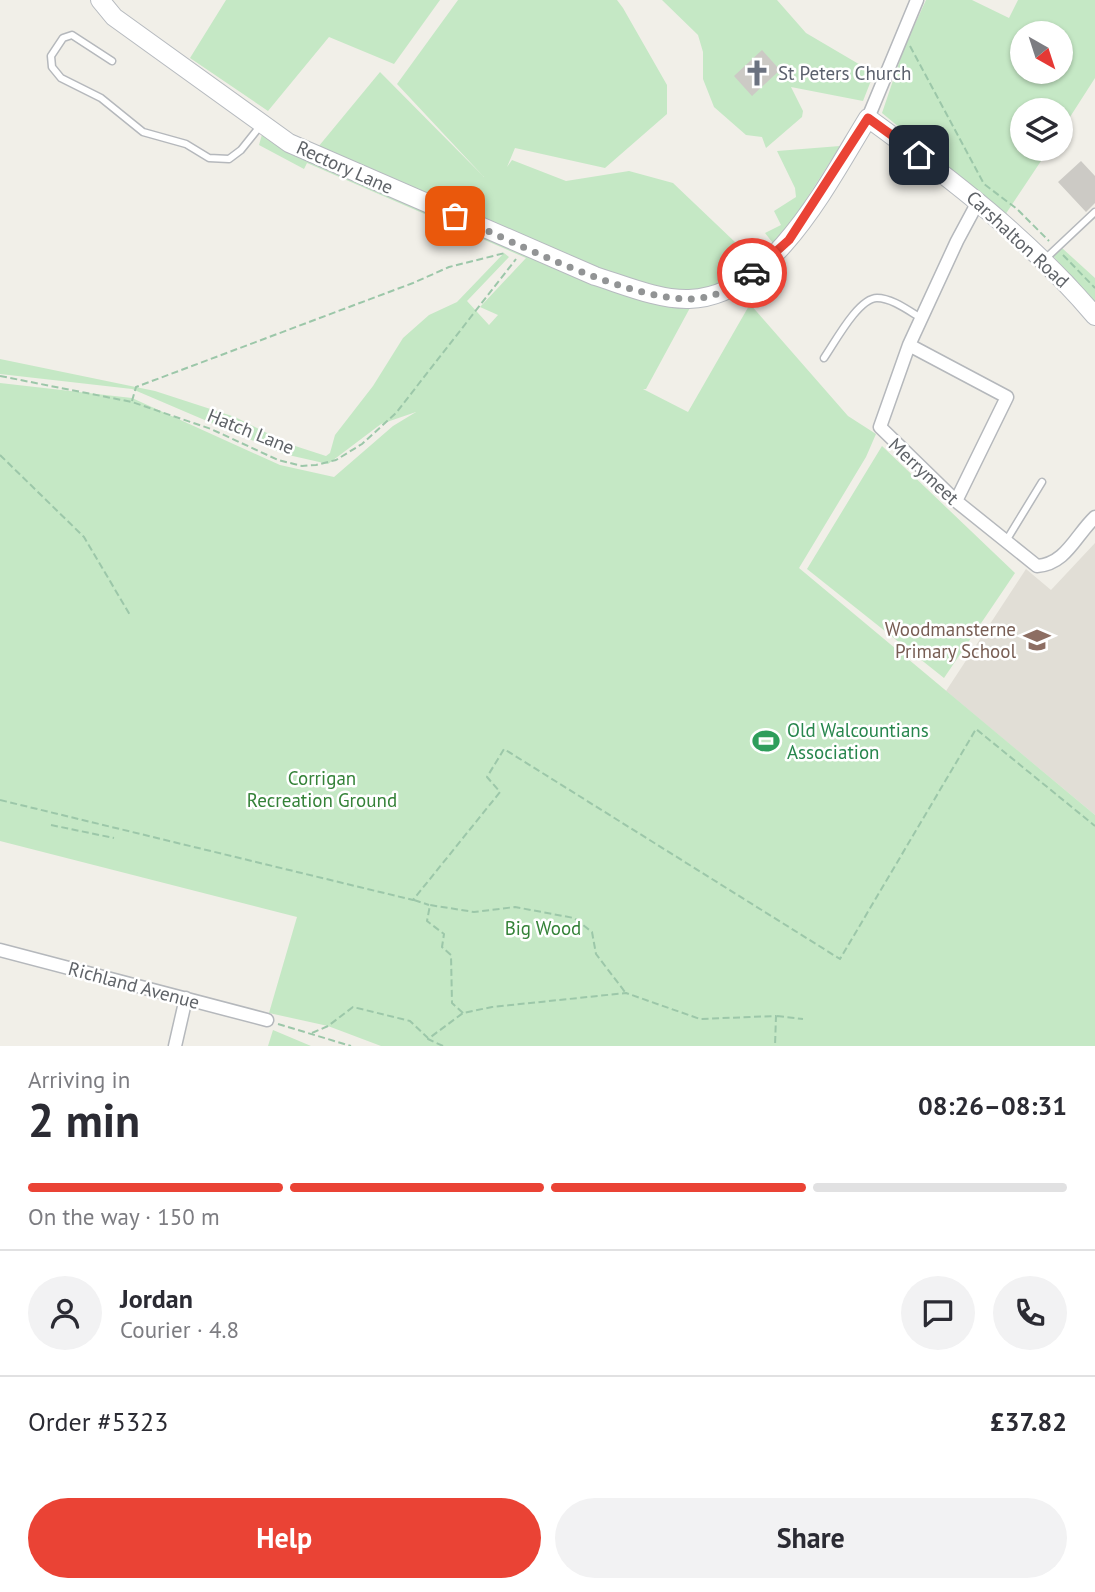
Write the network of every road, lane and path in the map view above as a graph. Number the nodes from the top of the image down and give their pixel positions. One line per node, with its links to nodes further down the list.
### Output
1 (100, 0): 6 (main road, Rectory Lane)
2 (917, 0): 3 (street)
3 (903, 33): 5 (street); 9 (path)
4 (112, 61): 6 (lane)
5 (868, 118): 6 (main road, Rectory Lane); 7 (main road, Carshalton Road)
6 (262, 123)
7 (979, 200): 9 (main road, Carshalton Road); 12 (street, Merrymeet)
8 (1095, 212): 9 (lane)
9 (1050, 254): 10 (path); 11 (main road, Carshalton Road)
10 (1095, 288)
11 (1095, 316)
12 (921, 318): 13 (street, Merrymeet); 14 (lane)
13 (909, 345): 19 (street, Merrymeet); 19 (street)
14 (824, 358)
15 (0, 376): 16 (path, Hatch Lane)
16 (132, 402): 16 (path, Hatch Lane)
17 (0, 455): 22 (path)
18 (1042, 482): 21 (lane)
19 (956, 501): 21 (street, Merrymeet)
20 (1095, 517): 21 (street, Merrymeet)
21 (1005, 543)
22 (130, 615)
23 (0, 800): 27 (path)
24 (51, 825): 26 (path)
25 (1095, 826): 27 (path)
26 (114, 838)
27 (413, 900): 28 (path)
28 (430, 905): 30 (path); 32 (path)
29 (0, 950): 31 (street, Richland Avenue)
30 (626, 993): 32 (path); 33 (path)
31 (186, 998): 35 (street, Richland Avenue); 38 (street)
32 (463, 1013): 37 (path)
33 (776, 1016): 34 (path); 41 (path)
34 (803, 1018)
35 (267, 1020): 36 (path)
36 (312, 1033): 37 (path); 39 (path)
37 (428, 1039): 40 (path)
38 (174, 1046)
39 (351, 1046)
40 (443, 1046)
41 (775, 1046)

